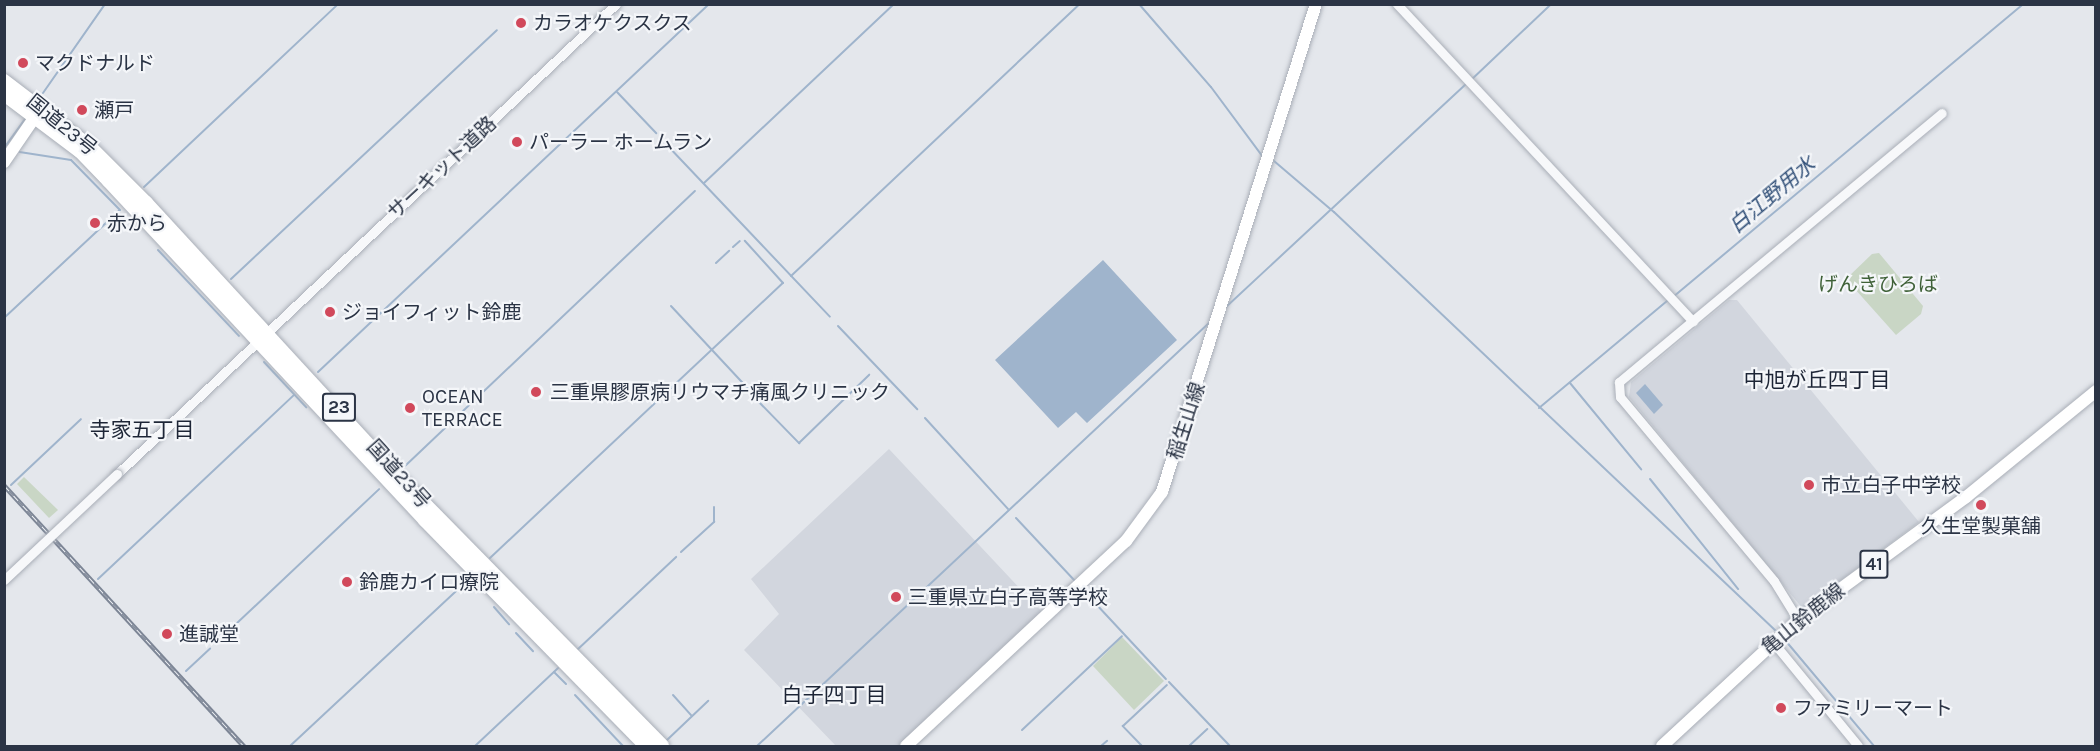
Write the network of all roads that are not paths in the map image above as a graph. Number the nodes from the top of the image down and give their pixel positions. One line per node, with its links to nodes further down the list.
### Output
1 (616, 4): 10 (street, サーキット道路)
2 (1316, 4): 17 (main road, 稲生山線)
3 (1397, 4): 9 (street)
4 (4, 81): 6 (highway, 国道23号 / 23)
5 (4, 94): 6 (highway, 国道23号 / 23)
6 (39, 112): 8 (main road); 10 (highway, 国道23号 / 23)
7 (1942, 113): 9 (street)
8 (4, 162)
9 (1693, 321): 13 (street)
10 (264, 336): 12 (street, サーキット道路, bridge); 15 (highway, 国道23号 / 23); 16 (highway, 国道23号 / 23)
11 (2096, 391): 13 (main road, 亀山鈴鹿線 / 41)
12 (4, 580)
13 (1798, 620): 14 (main road, 亀山鈴鹿線 / 41)
14 (1773, 642): 18 (main road, 亀山鈴鹿線 / 41); 19 (street)
15 (646, 747)
16 (662, 747)
17 (906, 747)
18 (1662, 747)
19 (1858, 747)

